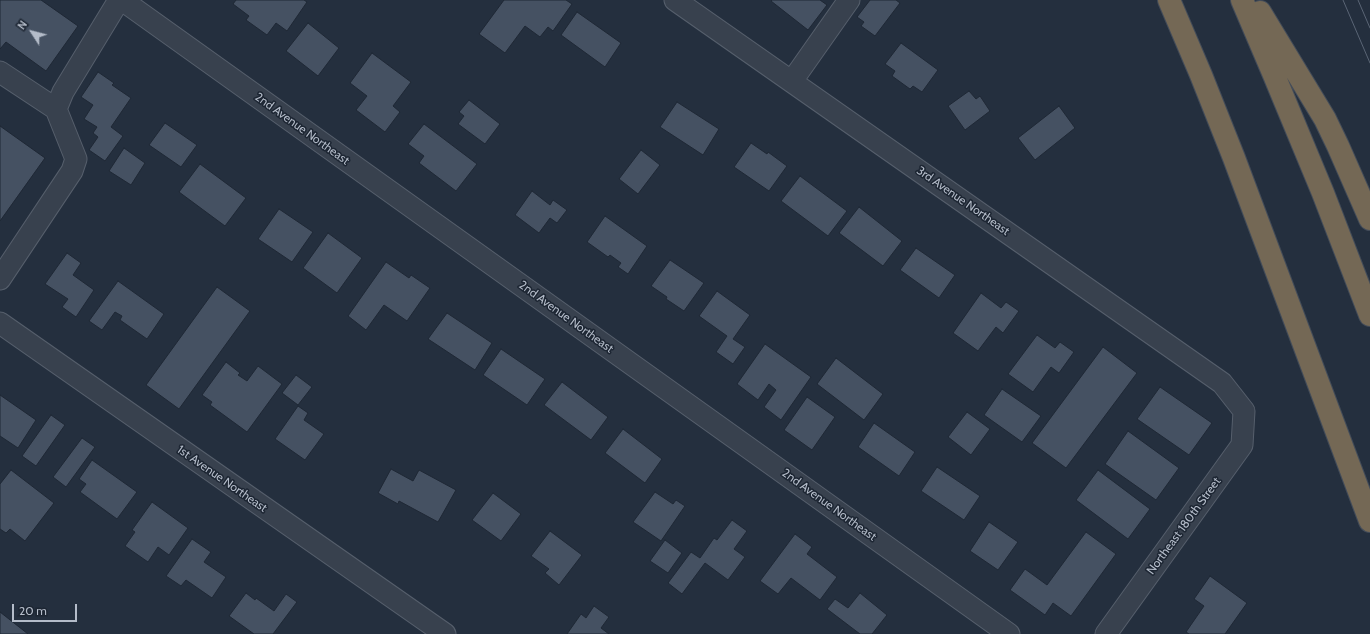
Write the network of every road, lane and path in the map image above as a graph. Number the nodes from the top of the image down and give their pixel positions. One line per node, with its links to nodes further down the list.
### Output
1 (119, 0): 10 (street)
2 (122, 0): 18 (street, 2nd Avenue Northeast)
3 (675, 0): 9 (street, 3rd Avenue Northeast)
4 (849, 0): 9 (street)
5 (1169, 0): 16 (highway)
6 (1242, 0): 13 (highway)
7 (1252, 0): 11 (highway)
8 (0, 72): 10 (street)
9 (792, 81): 15 (street, 3rd Avenue Northeast)
10 (56, 109): 12 (street)
11 (1370, 219)
12 (0, 278)
13 (1370, 315)
14 (0, 323): 17 (street, 1st Avenue Northeast)
15 (1244, 411): 19 (street, Northeast 180th Street)
16 (1370, 521)
17 (445, 634)
18 (1009, 634)
19 (1106, 634)

